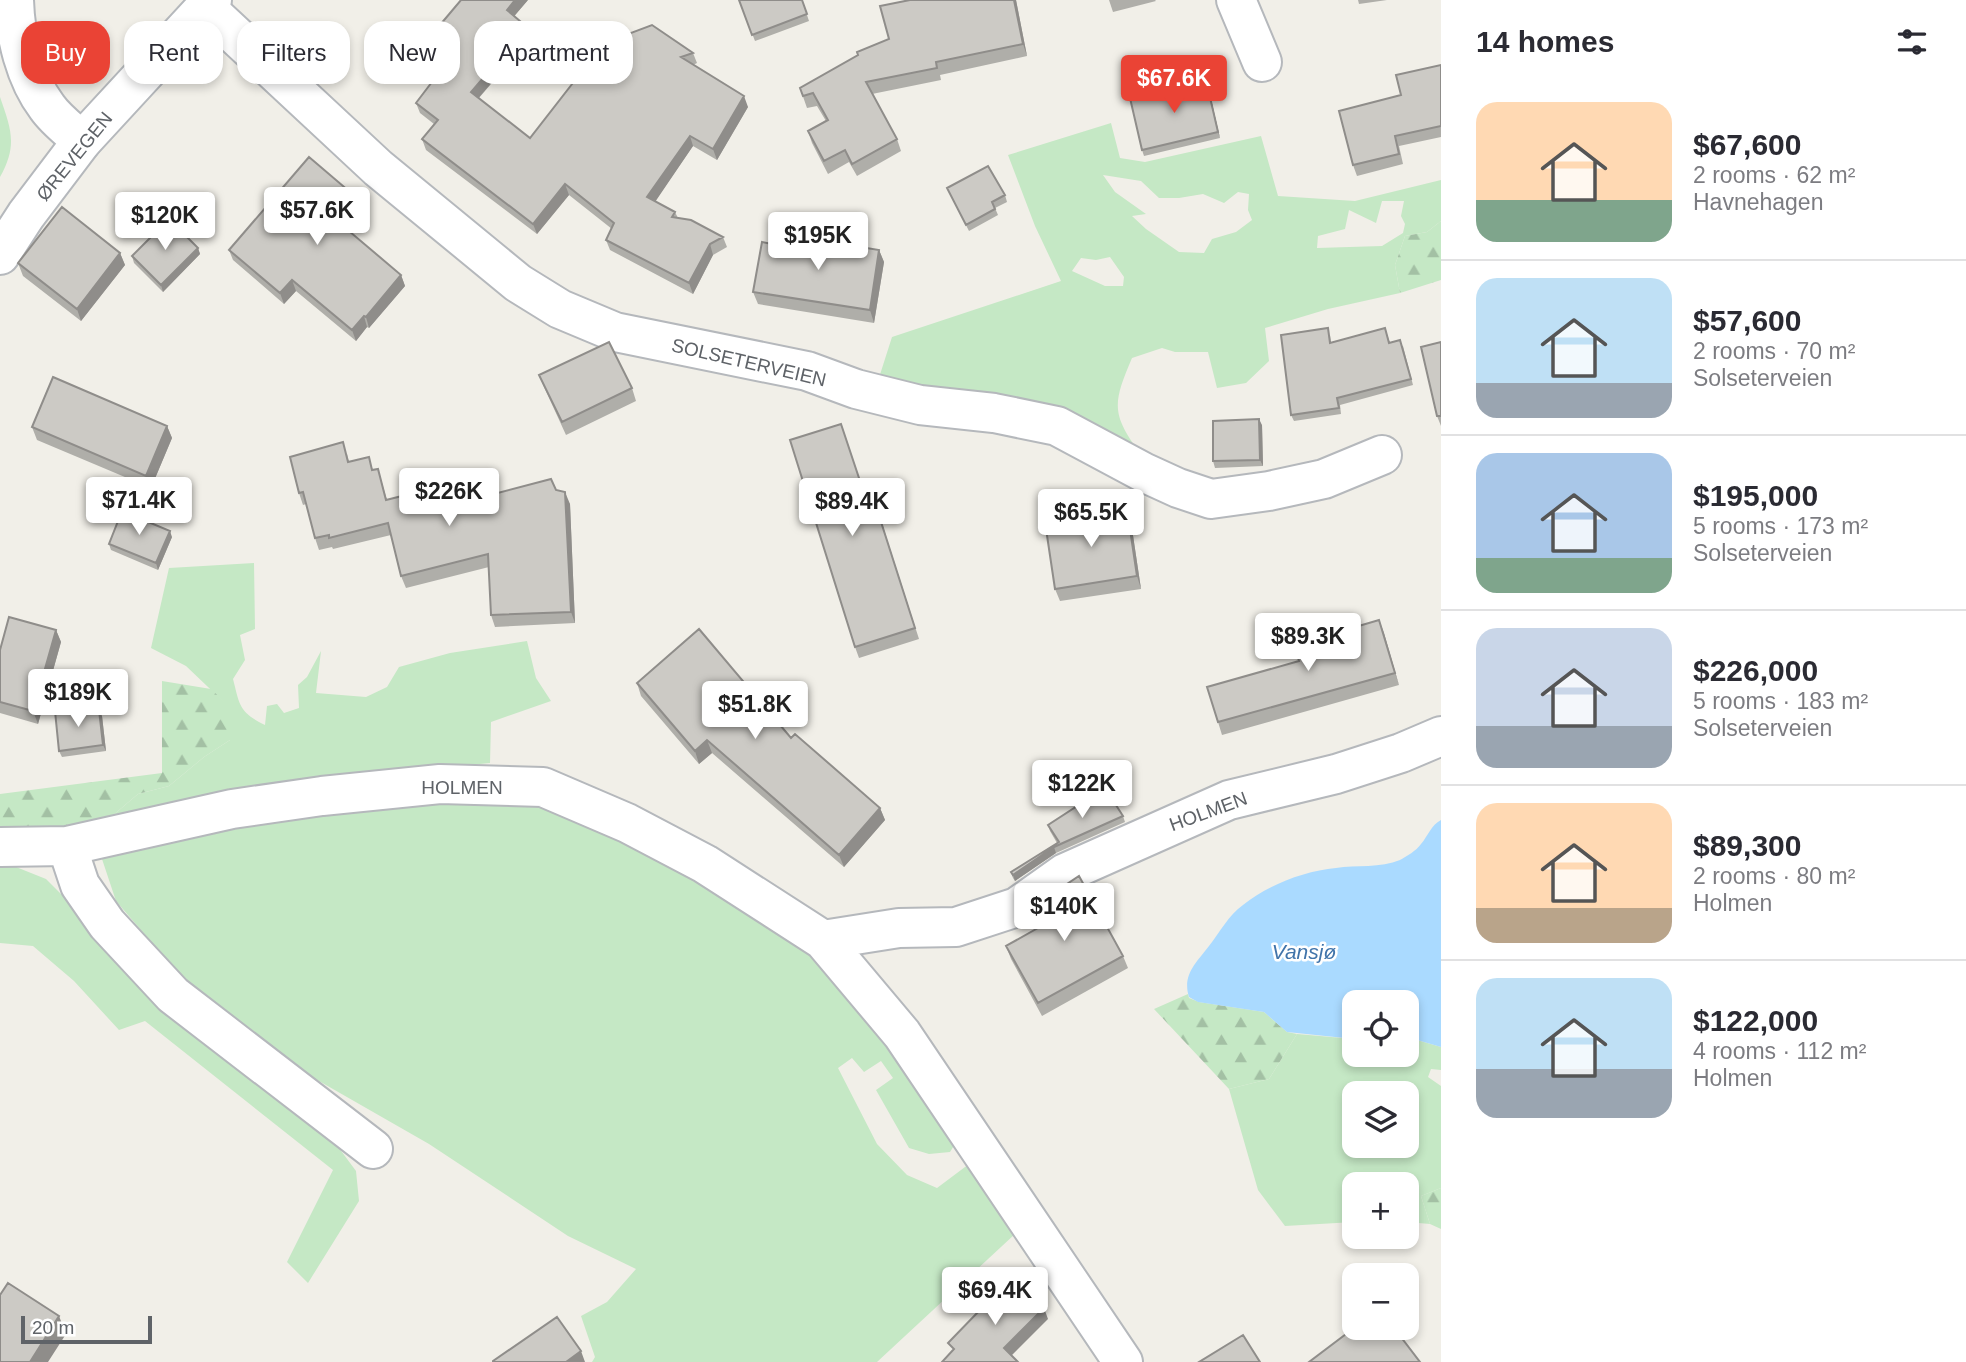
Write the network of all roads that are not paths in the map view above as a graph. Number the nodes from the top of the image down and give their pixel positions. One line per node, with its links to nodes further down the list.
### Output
1 (14, 0): 5 (street)
2 (1236, 0): 4 (street)
3 (208, 4): 5 (street, ØREVEGEN); 7 (street, SOLSETERVEIEN)
4 (1262, 62)
5 (82, 141): 6 (street, ØREVEGEN)
6 (0, 255)
7 (1382, 455)
8 (1441, 736): 11 (street, HOLMEN)
9 (67, 846): 10 (street, HOLMEN); 11 (street, HOLMEN); 12 (street)
10 (0, 847)
11 (824, 940): 13 (street, HOLMEN)
12 (373, 1149)
13 (1123, 1362)

